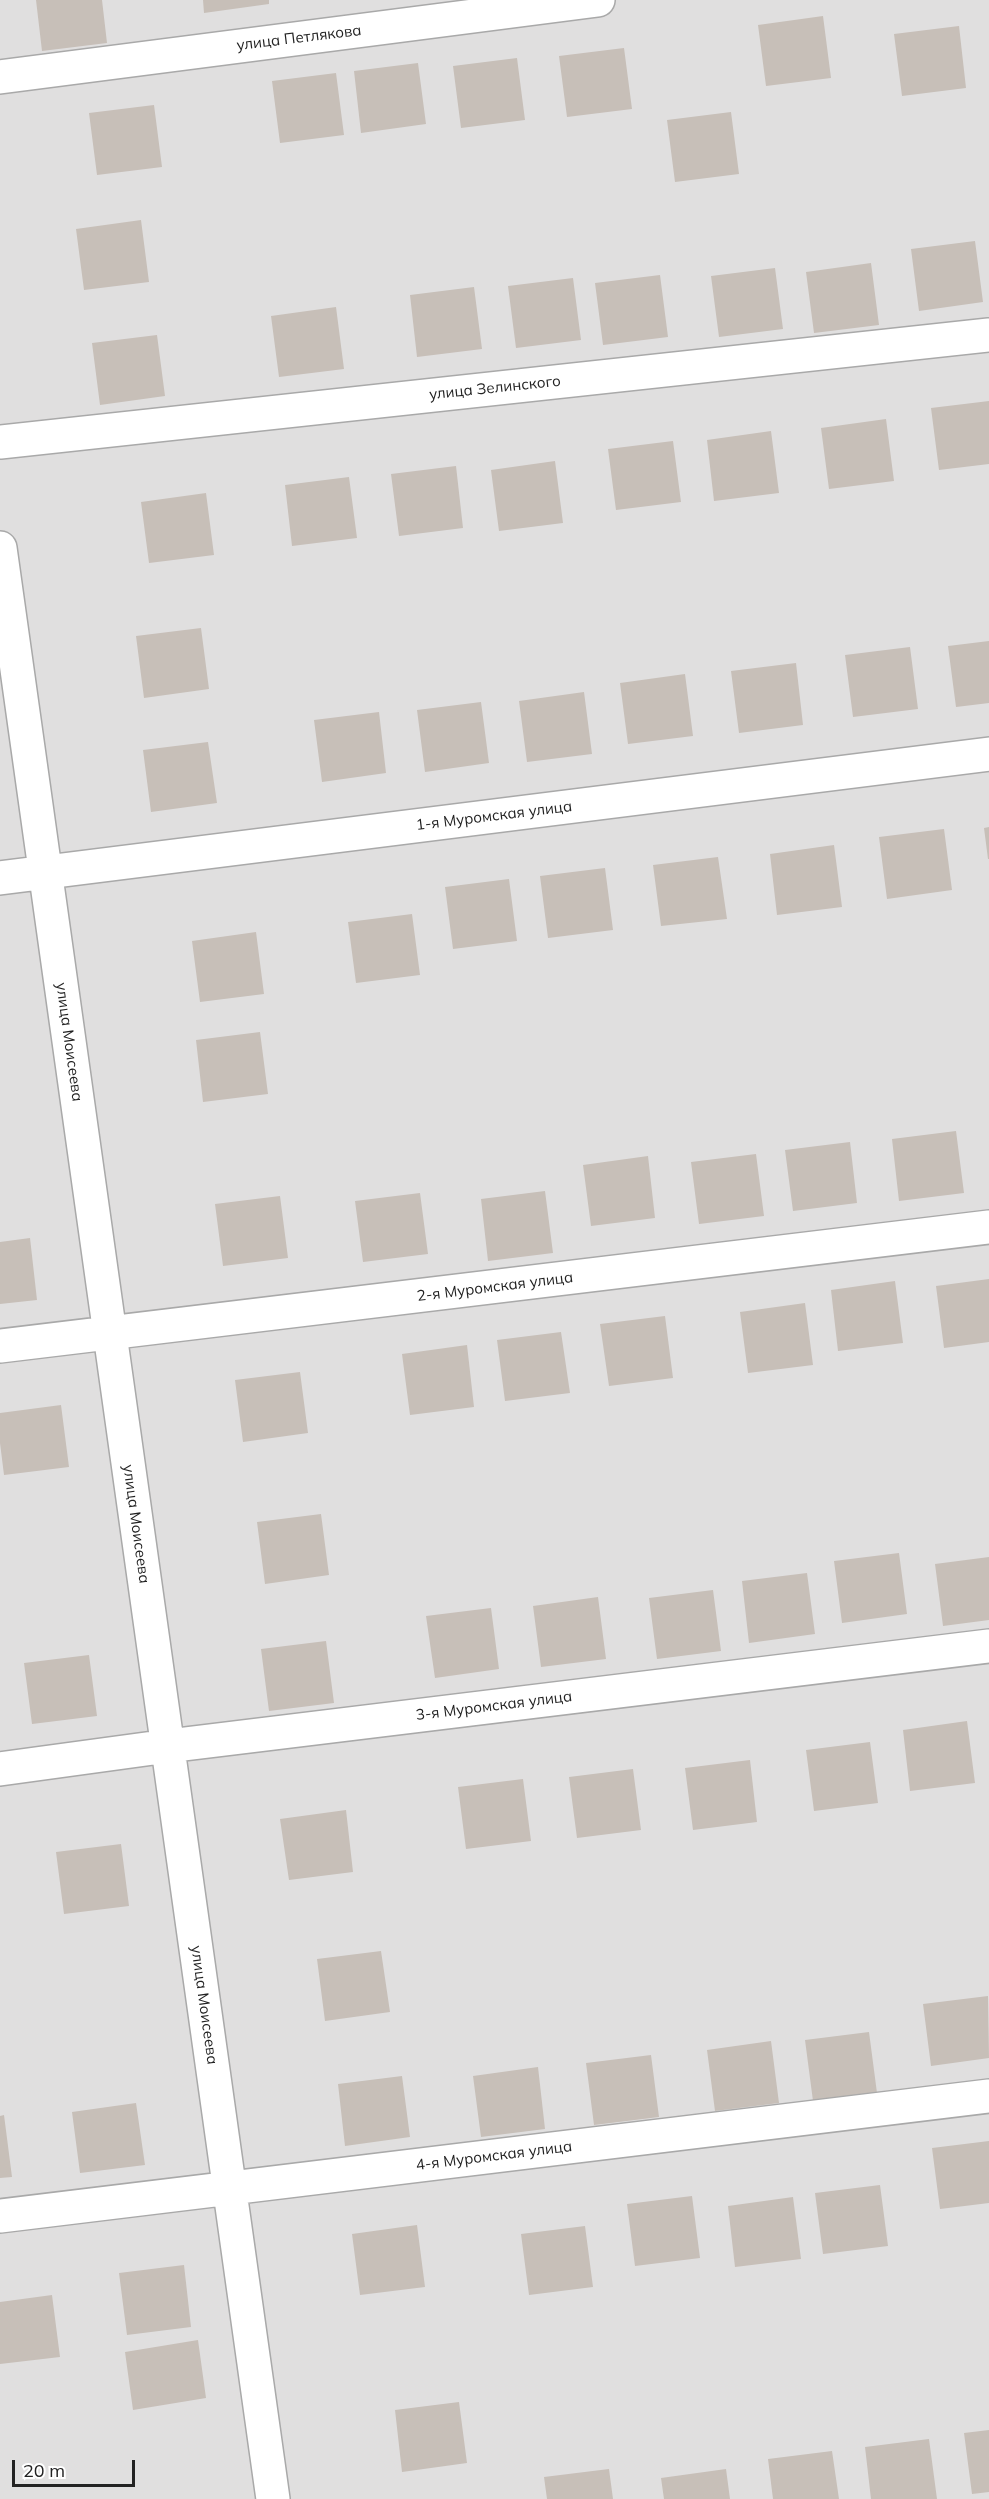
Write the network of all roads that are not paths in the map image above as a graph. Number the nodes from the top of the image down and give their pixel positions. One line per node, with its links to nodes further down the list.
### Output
1 (598, 0): 2 (street, улица Петлякова)
2 (0, 77)
3 (989, 335): 4 (street, улица Зелинского)
4 (0, 442)
5 (0, 548): 7 (street, улица Моисеева)
6 (989, 754): 7 (street, 1-я Муромская улица)
7 (46, 872): 8 (street, 1-я Муромская улица); 10 (street, улица Моисеева)
8 (0, 878)
9 (989, 1227): 10 (street, 2-я Муромская улица)
10 (110, 1334): 11 (street, 2-я Муромская улица); 13 (street, улица Моисеева)
11 (0, 1346)
12 (989, 1646): 13 (street, 3-я Муромская улица)
13 (168, 1746): 14 (street, 3-я Муромская улица); 16 (street, улица Моисеева)
14 (0, 1768)
15 (989, 2096): 16 (street, 4-я Муромская улица)
16 (230, 2187): 17 (street, 4-я Муромская улица); 18 (street, улица Моисеева)
17 (0, 2216)
18 (273, 2499)

